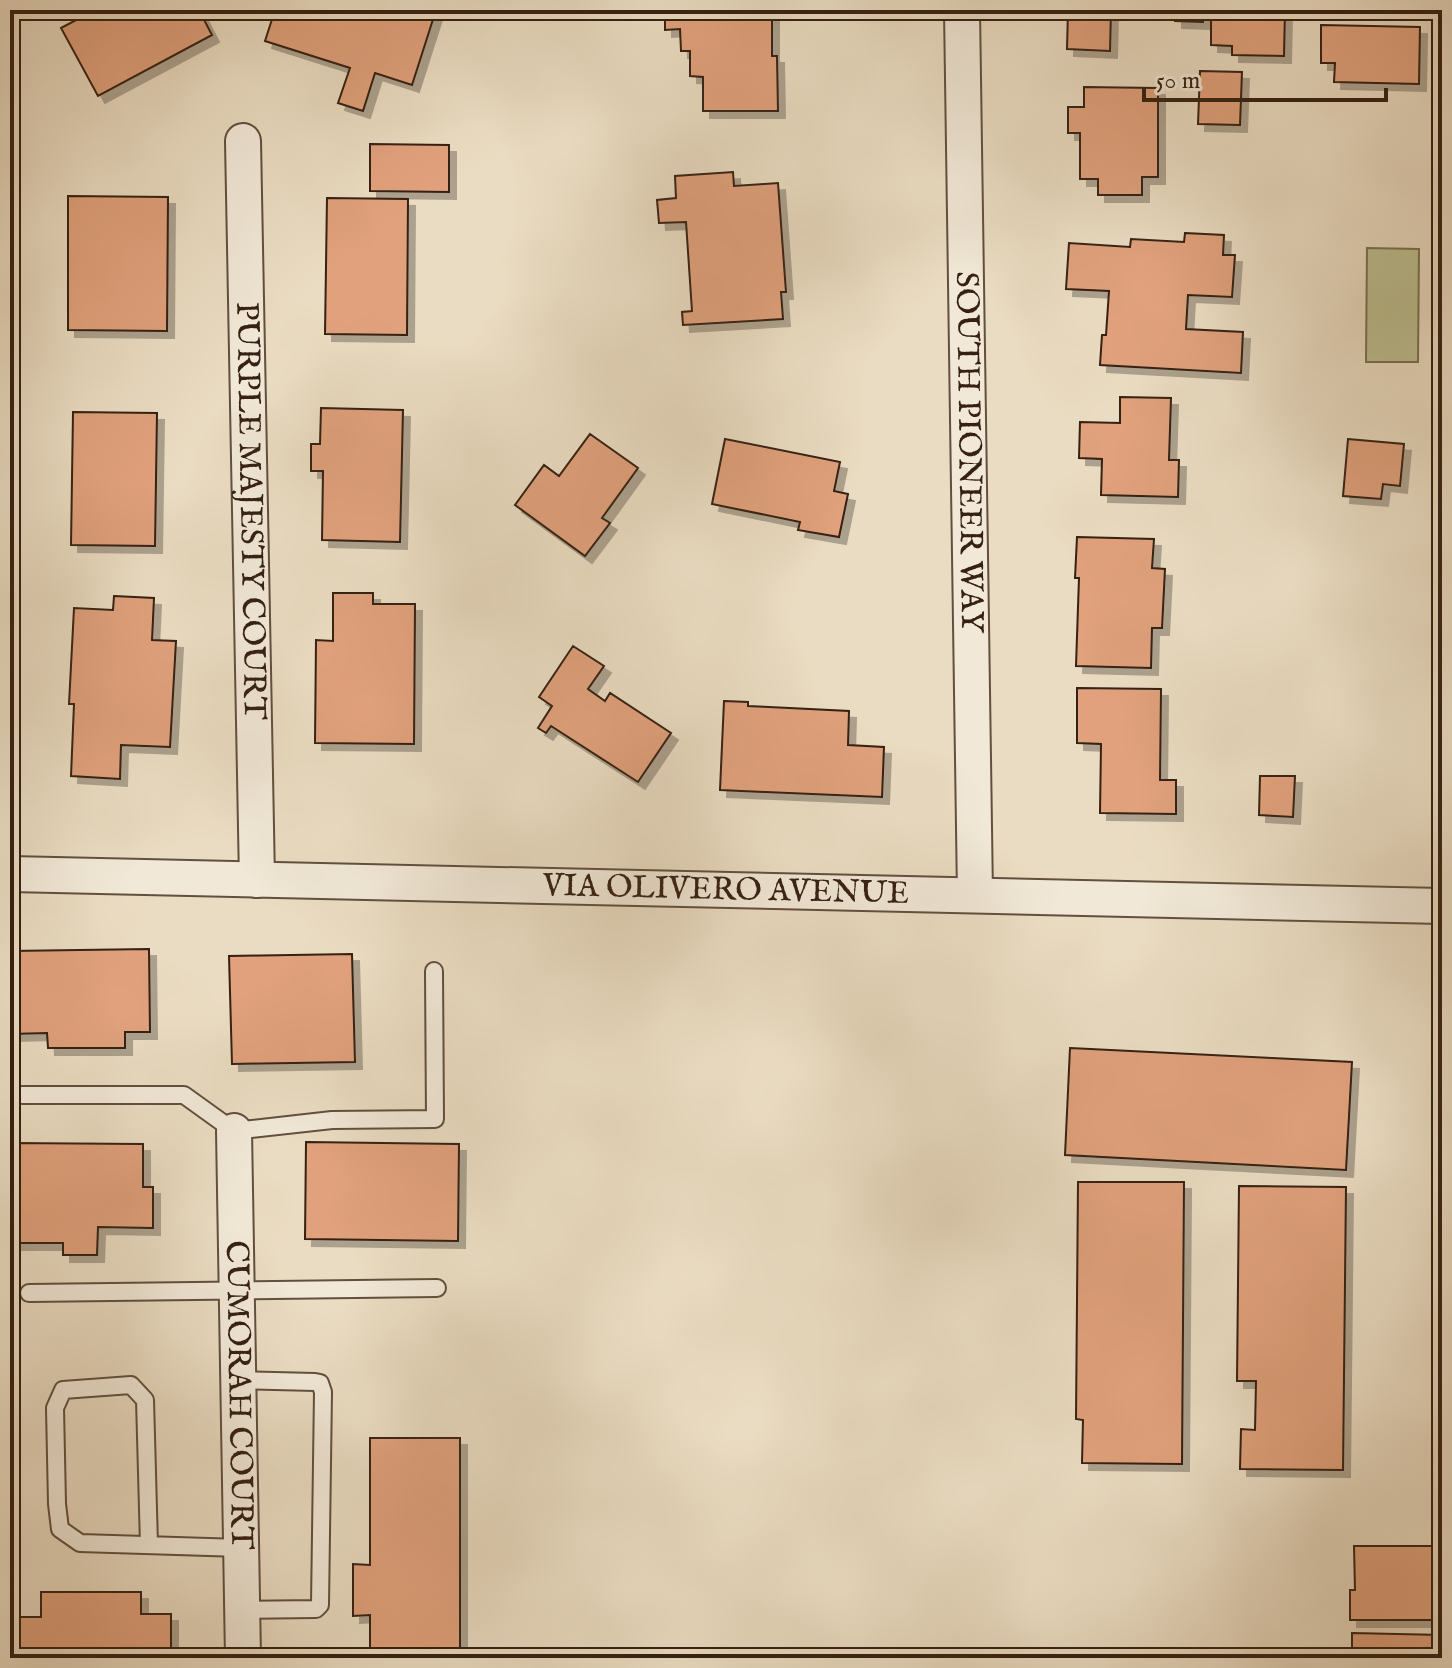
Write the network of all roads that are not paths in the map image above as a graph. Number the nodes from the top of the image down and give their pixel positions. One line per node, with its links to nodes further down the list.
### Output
1 (962, 10): 5 (street, SOUTH PIONEER WAY)
2 (243, 141): 4 (street, PURPLE MAJESTY COURT)
3 (10, 874): 4 (street, VIA OLIVERO AVENUE)
4 (257, 880): 5 (street, VIA OLIVERO AVENUE)
5 (975, 895): 6 (street, VIA OLIVERO AVENUE)
6 (1442, 906)
7 (434, 971): 9 (lane)
8 (22, 1095): 9 (lane)
9 (234, 1131): 11 (street, CUMORAH COURT)
10 (437, 1288): 11 (lane)
11 (237, 1289): 12 (lane); 13 (street, CUMORAH COURT)
12 (29, 1293)
13 (238, 1380): 15 (street, CUMORAH COURT); 16 (lane)
14 (149, 1545): 14 (lane); 15 (lane)
15 (241, 1548): 16 (street, CUMORAH COURT)
16 (242, 1610): 17 (street, CUMORAH COURT)
17 (243, 1658)

